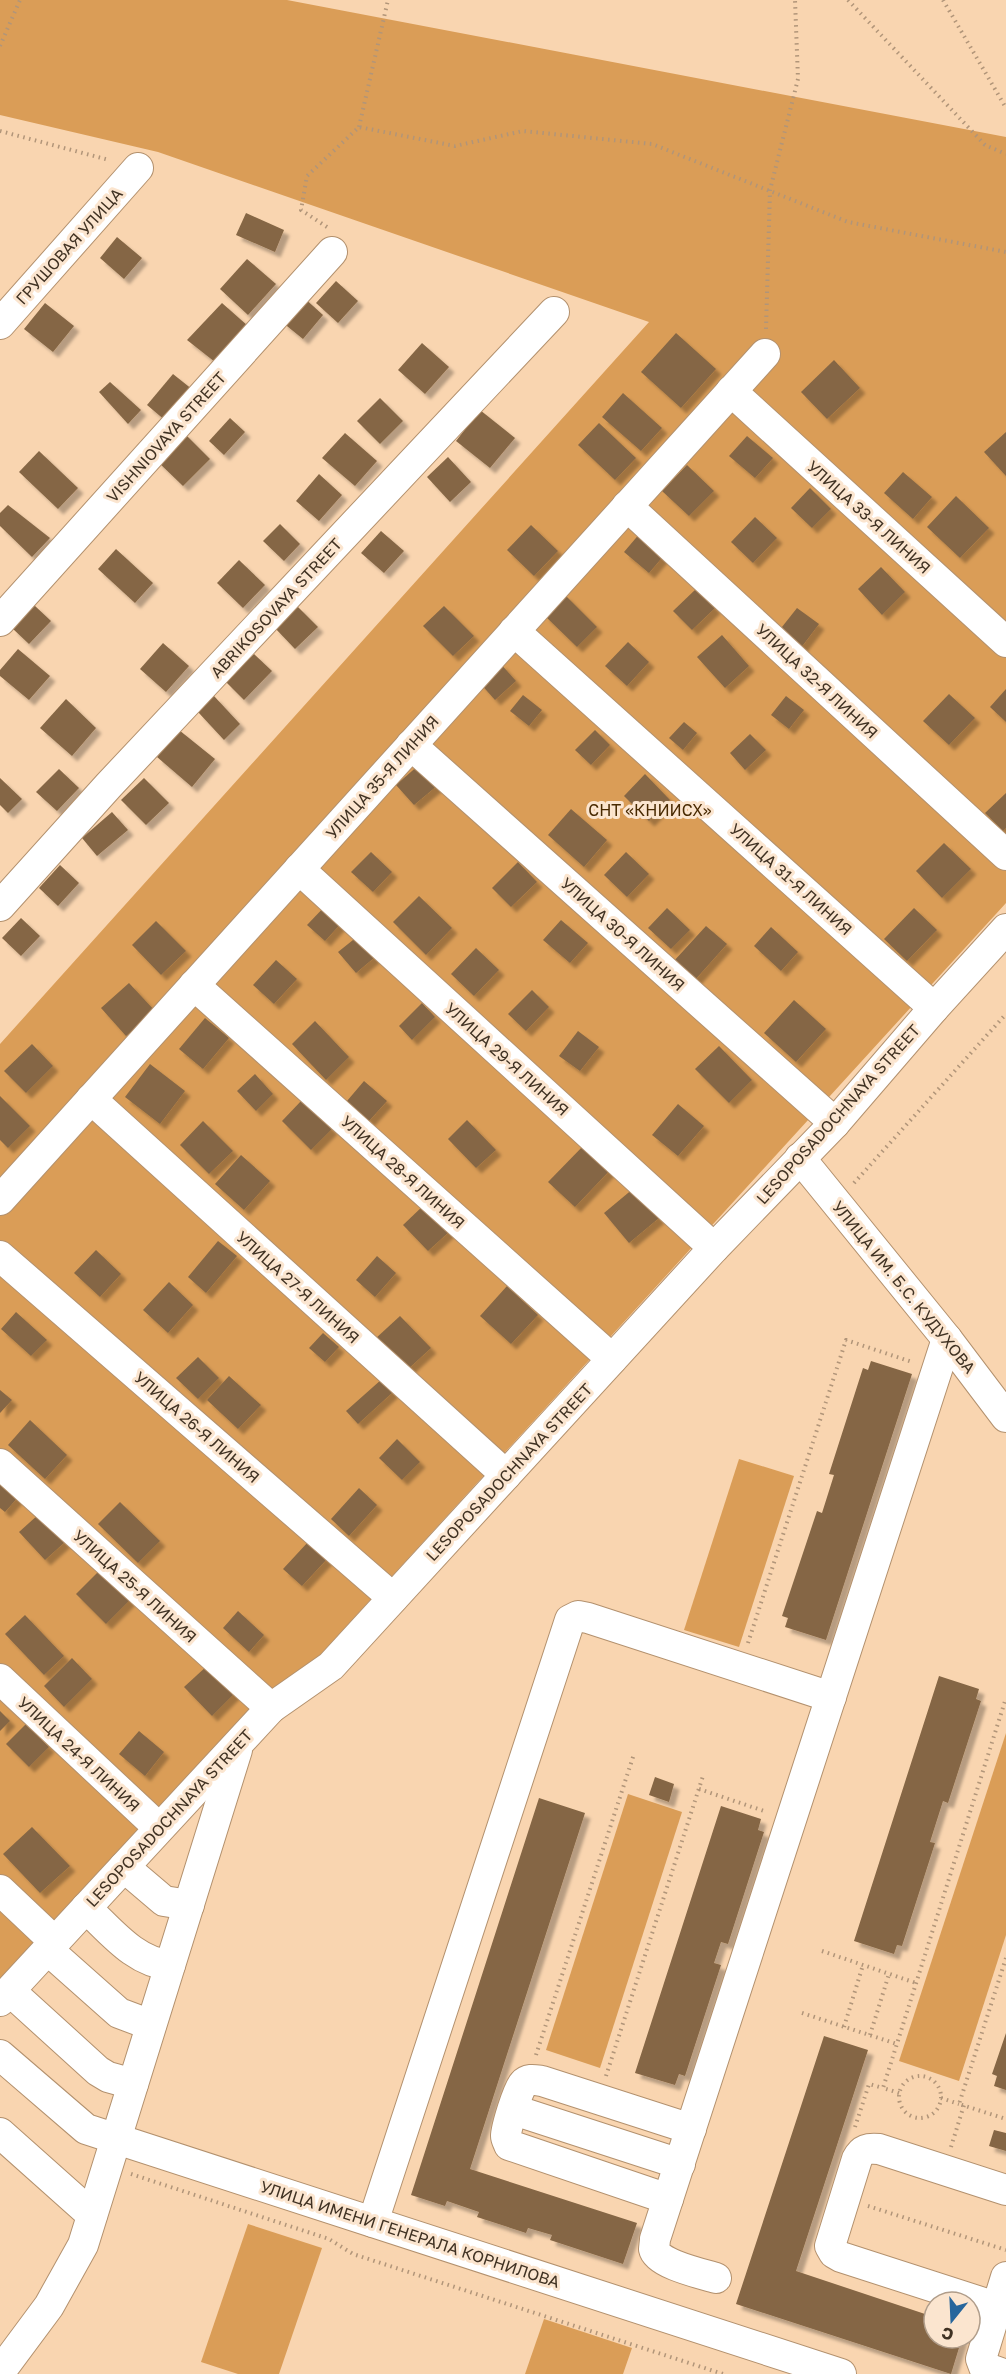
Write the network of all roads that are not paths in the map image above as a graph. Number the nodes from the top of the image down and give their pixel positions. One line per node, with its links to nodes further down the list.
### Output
1 (138, 168): 4 (street, ГРУШОВАЯ УЛИЦА)
2 (332, 252): 8 (street, VISHNIOVAYA STREET)
3 (554, 312): 14 (street, ABRIKOSOVAYA STREET)
4 (0, 324)
5 (765, 354): 6 (street, УЛИЦА 35-Я ЛИНИЯ)
6 (731, 391): 7 (street, УЛИЦА 35-Я ЛИНИЯ); 10 (street, УЛИЦА 33-Я ЛИНИЯ)
7 (627, 506): 9 (street, УЛИЦА 35-Я ЛИНИЯ); 12 (street, УЛИЦА 32-Я ЛИНИЯ)
8 (0, 621)
9 (514, 631): 11 (street, УЛИЦА 35-Я ЛИНИЯ); 17 (street, УЛИЦА 31-Я ЛИНИЯ)
10 (1006, 642)
11 (411, 745): 13 (street, УЛИЦА 35-Я ЛИНИЯ); 19 (street, УЛИЦА 30-Я ЛИНИЯ)
12 (1006, 855)
13 (299, 869): 16 (street, УЛИЦА 35-Я ЛИНИЯ); 22 (street, УЛИЦА 29-Я ЛИНИЯ)
14 (0, 906)
15 (1006, 929): 17 (street, LESOPOSADOCHNAYA STREET)
16 (194, 985): 18 (street, УЛИЦА 35-Я ЛИНИЯ); 25 (street, УЛИЦА 28-Я ЛИНИЯ)
17 (934, 1008): 19 (street, LESOPOSADOCHNAYA STREET)
18 (91, 1099): 21 (street, УЛИЦА 35-Я ЛИНИЯ); 28 (street, УЛИЦА 27-Я ЛИНИЯ)
19 (835, 1123): 20 (street, LESOPOSADOCHNAYA STREET)
20 (800, 1158): 22 (street, LESOPOSADOCHNAYA STREET); 24 (street, УЛИЦА ИМ. Б.С. КУДУХОВА)
21 (0, 1200)
22 (714, 1248): 25 (street, LESOPOSADOCHNAYA STREET)
23 (0, 1257): 29 (street, УЛИЦА 26-Я ЛИНИЯ)
24 (947, 1339): 26 (street, УЛИЦА ИМ. Б.С. КУДУХОВА); 31 (street)
25 (612, 1359): 28 (street, LESOPOSADOCHNAYA STREET)
26 (1006, 1417)
27 (0, 1464): 32 (street, УЛИЦА 25-Я ЛИНИЯ)
28 (506, 1475): 29 (street, LESOPOSADOCHNAYA STREET)
29 (393, 1598): 32 (street, LESOPOSADOCHNAYA STREET)
30 (0, 1679): 34 (street, УЛИЦА 24-Я ЛИНИЯ)
31 (831, 1696): 46 (street); 53 (street)
32 (271, 1708): 33 (street, LESOPOSADOCHNAYA STREET)
33 (240, 1741): 34 (street, LESOPOSADOCHNAYA STREET); 37 (street)
34 (159, 1828): 35 (street, LESOPOSADOCHNAYA STREET)
35 (124, 1867): 37 (street); 38 (street, LESOPOSADOCHNAYA STREET)
36 (0, 1890): 39 (street)
37 (189, 1905): 40 (street)
38 (86, 1908): 39 (street, LESOPOSADOCHNAYA STREET); 40 (street)
39 (51, 1946): 41 (street, LESOPOSADOCHNAYA STREET); 42 (street)
40 (170, 1965): 42 (street)
41 (5, 1996): 44 (street)
42 (151, 2025): 44 (street)
43 (0, 2055): 48 (street, УЛИЦА ИМЕНИ ГЕНЕРАЛА КОРНИЛОВА)
44 (133, 2084): 48 (street)
45 (514, 2110): 46 (street); 49 (street); 51 (street)
46 (691, 2129): 49 (street)
47 (0, 2133): 52 (street)
48 (116, 2138): 52 (street); 53 (street, УЛИЦА ИМЕНИ ГЕНЕРАЛА КОРНИЛОВА)
49 (680, 2164): 51 (street)
50 (1006, 2190): 56 (street)
51 (668, 2199): 55 (street)
52 (92, 2215): 58 (street)
53 (373, 2222): 57 (street, УЛИЦА ИМЕНИ ГЕНЕРАЛА КОРНИЛОВА)
54 (1006, 2277): 56 (street)
55 (716, 2278)
56 (996, 2307): 60 (street)
57 (769, 2363): 59 (street, УЛИЦА ИМЕНИ ГЕНЕРАЛА КОРНИЛОВА)
58 (0, 2373)
59 (841, 2374)
60 (1003, 2374)

